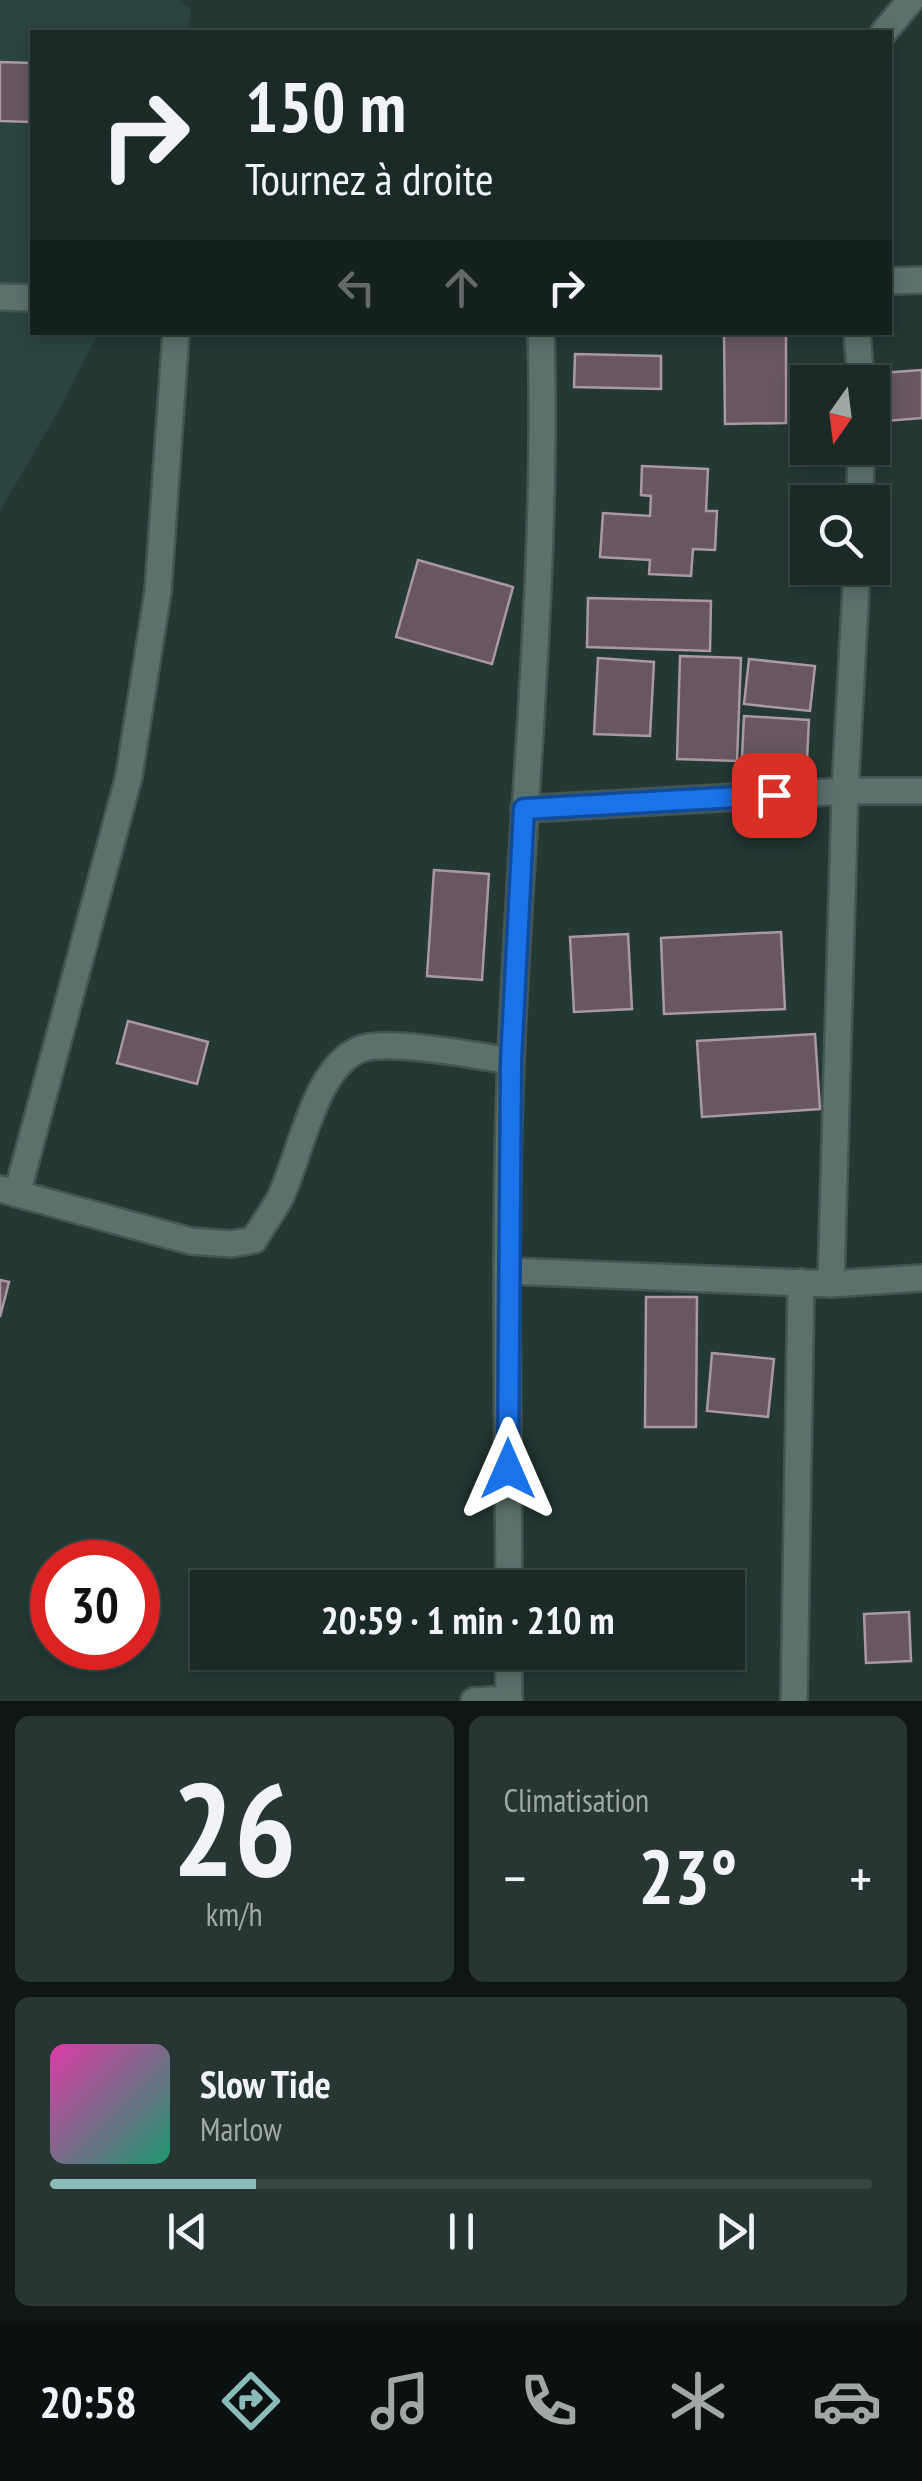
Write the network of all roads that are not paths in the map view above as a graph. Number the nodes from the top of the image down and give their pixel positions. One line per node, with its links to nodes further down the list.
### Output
1 (911, 0): 2 (street)
2 (886, 30)
3 (922, 280): 4 (street)
4 (892, 281)
5 (0, 297): 6 (street)
6 (30, 298)
7 (176, 335): 16 (street)
8 (540, 335): 14 (street)
9 (857, 335): 10 (street)
10 (860, 365)
11 (856, 585): 12 (street)
12 (845, 790): 13 (street); 14 (street); 20 (street)
13 (922, 791)
14 (524, 809): 15 (street)
15 (511, 1061): 16 (street); 17 (street)
16 (9, 1192)
17 (507, 1271): 19 (street); 21 (street)
18 (922, 1278): 20 (street)
19 (802, 1282): 20 (street); 25 (street)
20 (832, 1284)
21 (509, 1570)
22 (509, 1670): 23 (street)
23 (509, 1700): 24 (street)
24 (474, 1701)
25 (794, 1701)

